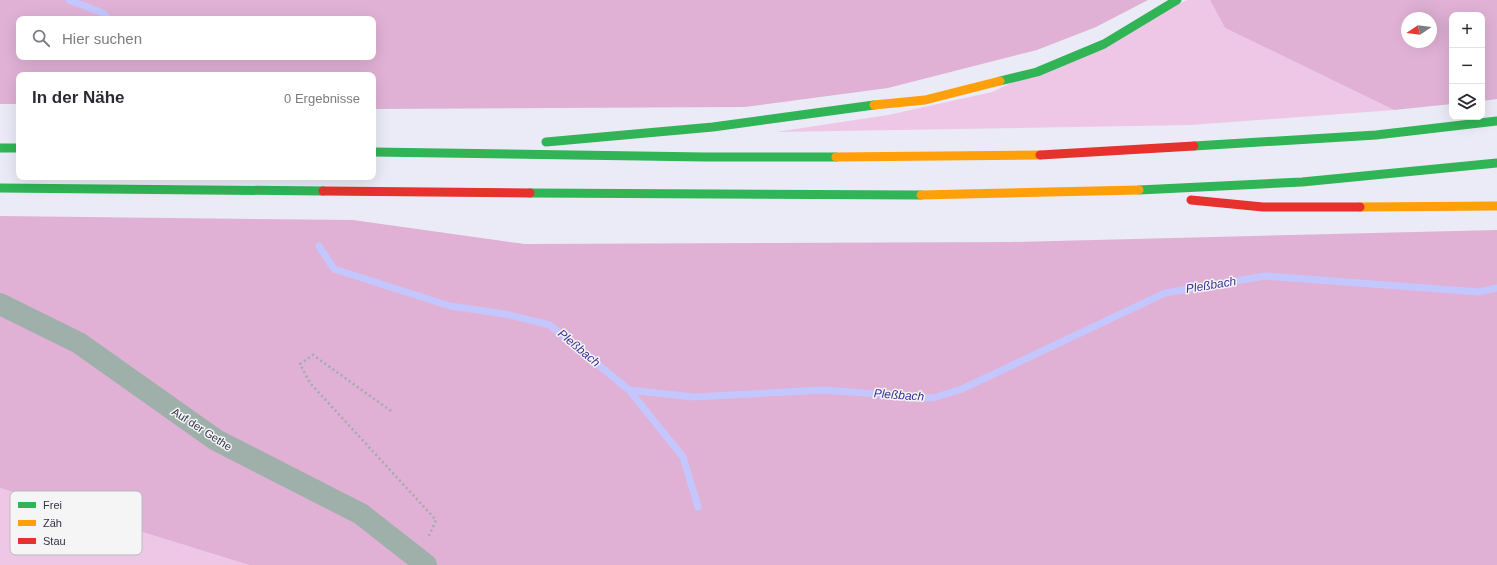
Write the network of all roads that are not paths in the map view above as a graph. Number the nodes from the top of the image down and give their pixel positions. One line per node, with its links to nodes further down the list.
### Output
1 (1177, 0): 3 (highway)
2 (1497, 121): 8 (highway)
3 (539, 143)
4 (515, 145): 8 (highway)
5 (0, 148): 6 (highway)
6 (16, 148)
7 (376, 152): 8 (highway)
8 (428, 152)
9 (1497, 162): 11 (highway)
10 (0, 188): 11 (highway)
11 (1116, 192): 12 (highway)
12 (1497, 206)
13 (0, 304): 14 (street, Auf der Gethe)
14 (422, 562)

